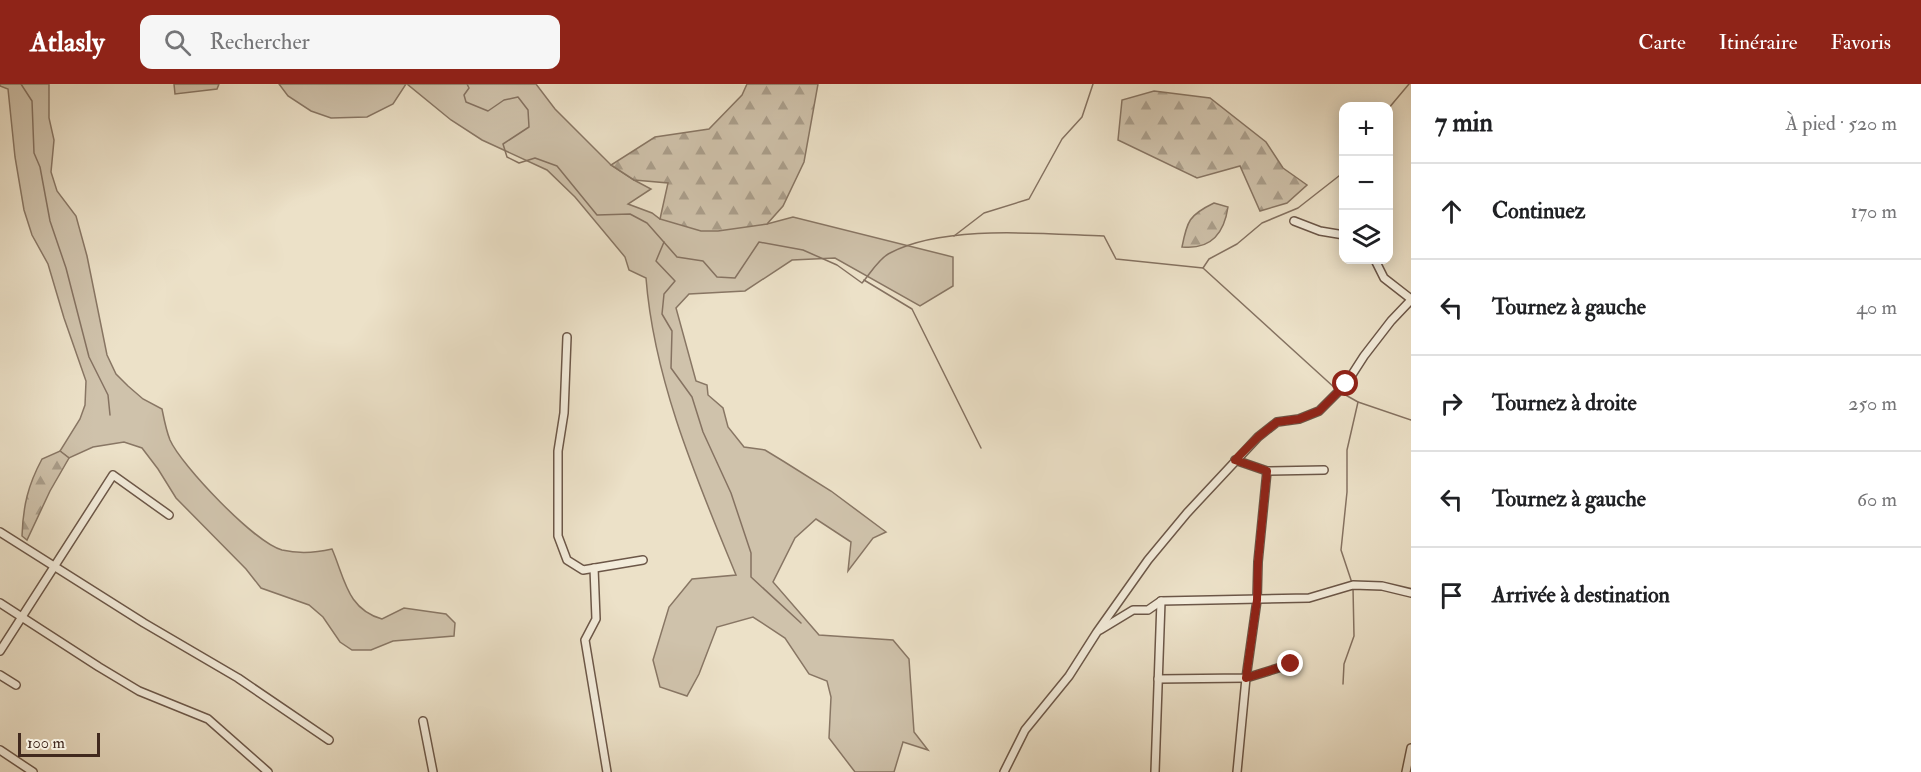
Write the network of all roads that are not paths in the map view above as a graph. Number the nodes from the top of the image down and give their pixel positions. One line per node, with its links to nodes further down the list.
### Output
1 (1294, 221): 2 (street)
2 (1339, 234)
3 (1377, 264): 4 (street)
4 (1411, 299): 6 (street)
5 (567, 337): 13 (street)
6 (1235, 460): 8 (street); 19 (street)
7 (1324, 470): 8 (street)
8 (1267, 471): 15 (street)
9 (169, 515): 12 (street)
10 (0, 532): 12 (street)
11 (643, 560): 13 (street)
12 (55, 566): 18 (street); 27 (street)
13 (594, 568): 33 (street)
14 (1411, 593): 15 (street)
15 (1257, 600): 16 (street); 23 (street)
16 (1161, 601): 19 (street); 24 (street)
17 (0, 603): 18 (street)
18 (22, 616): 20 (street); 31 (street)
19 (1097, 632): 34 (street)
20 (0, 651)
21 (1291, 664): 23 (street)
22 (0, 675): 25 (street)
23 (1246, 678): 24 (street); 36 (street)
24 (1158, 679): 35 (street)
25 (16, 685)
26 (423, 721): 32 (street)
27 (329, 740)
28 (1411, 748): 37 (street)
29 (0, 750): 30 (street)
30 (33, 772)
31 (268, 772)
32 (433, 772)
33 (607, 772)
34 (1005, 772)
35 (1155, 772)
36 (1237, 772)
37 (1406, 772)

